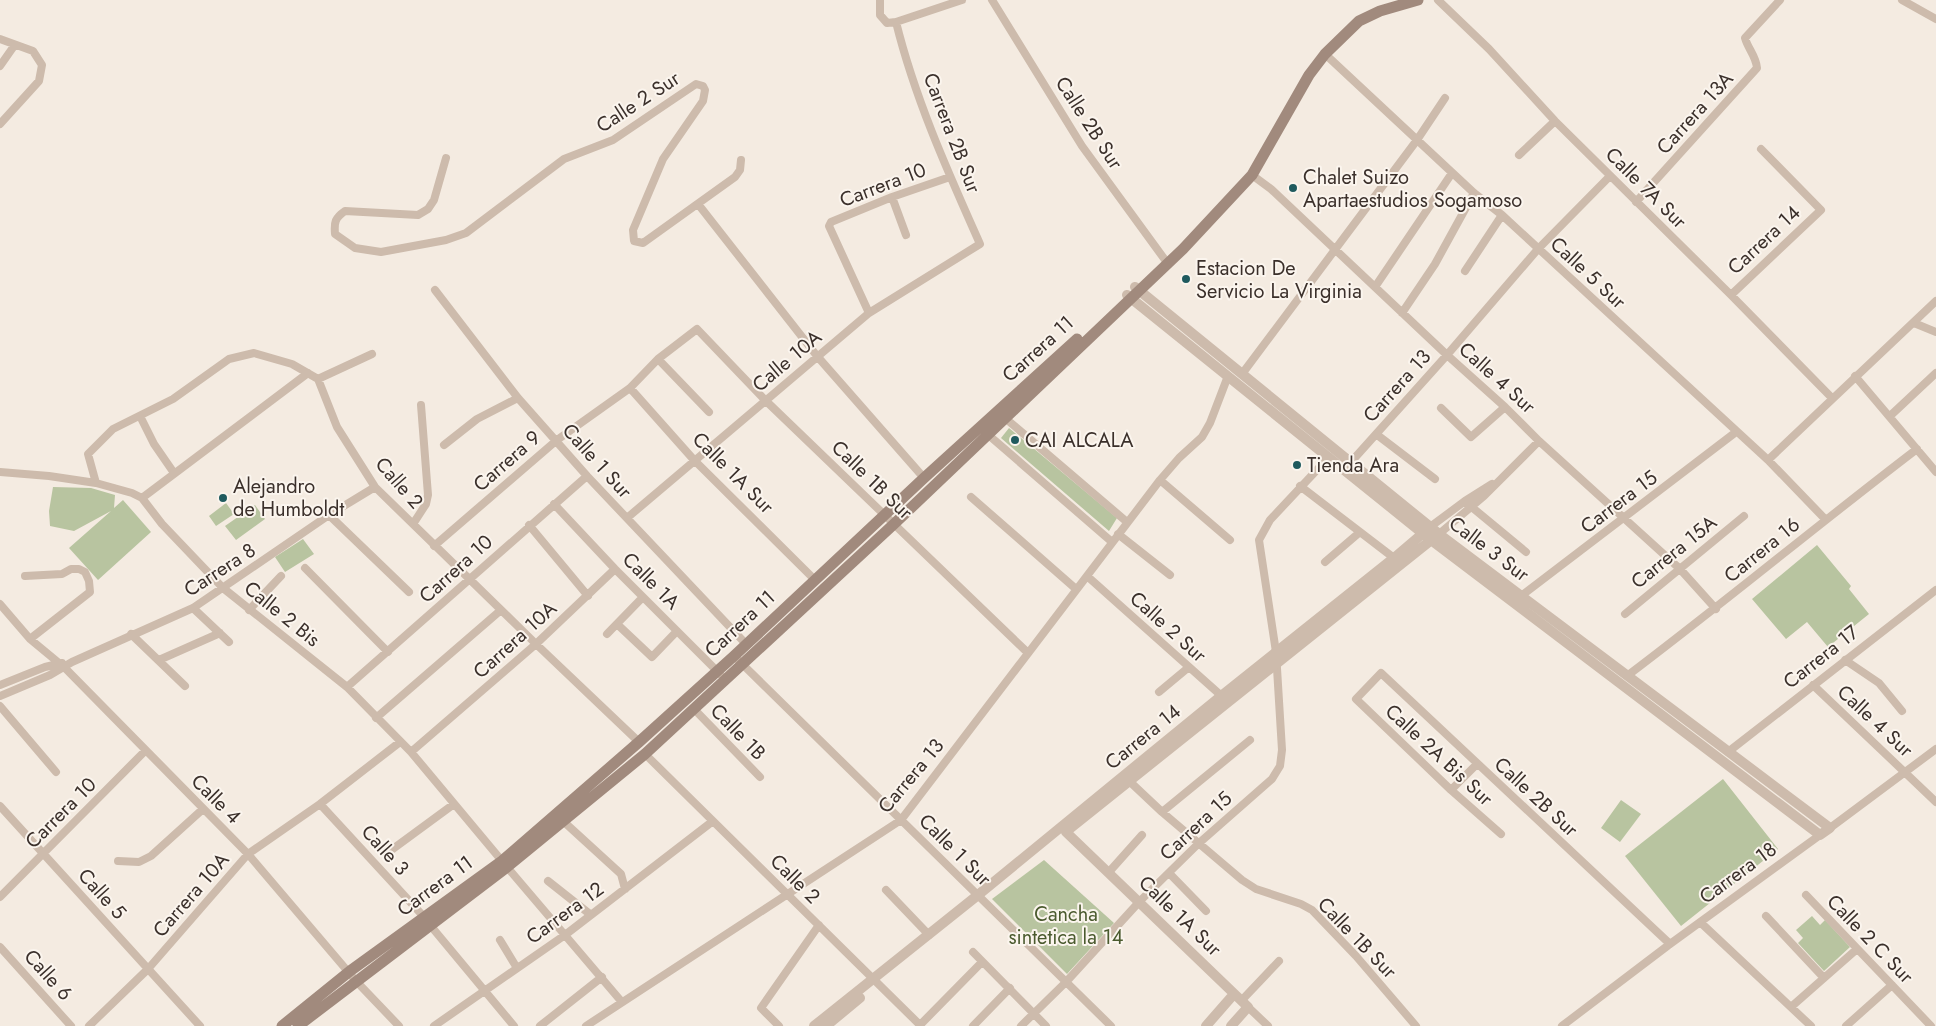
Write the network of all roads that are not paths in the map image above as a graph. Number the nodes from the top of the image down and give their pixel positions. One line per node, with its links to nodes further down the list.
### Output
1 (880, 0): 9 (street)
2 (962, 0): 9 (street)
3 (992, 0): 35 (street, Calle 2B Sur)
4 (1418, 0): 12 (main road, Carrera 11)
5 (1438, 0): 15 (street, Calle 7A Sur)
6 (1780, 0): 28 (street, Carrera 13A)
7 (1902, 0): 8 (street)
8 (1936, 19)
9 (896, 22): 25 (street, Carrera 2B Sur)
10 (0, 39): 11 (street)
11 (14, 46): 13 (street); 16 (street)
12 (1325, 54): 17 (street, Calle 5 Sur); 23 (main road, Carrera 11)
13 (0, 66)
14 (1445, 98): 17 (street)
15 (1555, 121): 19 (street); 24 (street, Calle 7A Sur)
16 (0, 124)
17 (1417, 140): 22 (street, Calle 5 Sur); 34 (street)
18 (1761, 149): 40 (street, Carrera 14)
19 (1519, 155)
20 (446, 158): 29 (street, Calle 2 Sur)
21 (741, 160): 29 (street)
22 (1452, 173): 26 (street, Calle 5 Sur); 37 (street)
23 (1252, 175): 34 (street, Calle 4 Sur); 35 (main road, Carrera 11)
24 (1610, 176): 28 (street, Calle 7A Sur); 33 (street, Carrera 13)
25 (950, 177): 27 (street, Carrera 10); 32 (street, Carrera 2B Sur)
26 (1474, 192): 30 (street, Calle 5 Sur); 43 (street)
27 (892, 197): 31 (street); 42 (street, Carrera 10)
28 (1636, 202): 40 (street, Calle 7A Sur)
29 (698, 204): 49 (street)
30 (1502, 215): 33 (street, Calle 5 Sur); 36 (street)
31 (906, 234)
32 (980, 244): 42 (street, Calle 10A)
33 (1538, 249): 48 (street, Carrera 13); 69 (street, Calle 5 Sur)
34 (1336, 250): 37 (street, Calle 4 Sur); 53 (street)
35 (1166, 262): 39 (main road, Carrera 11)
36 (1465, 270)
37 (1375, 287): 43 (street, Calle 4 Sur)
38 (435, 290): 58 (street, Calle 1 Sur)
39 (1133, 293): 53 (street, Calle 3 Sur); 54 (street, Calle 3 Sur); 67 (main road, Carrera 11); 68 (main road, Carrera 11)
40 (1731, 295): 59 (street, Calle 7A Sur)
41 (1936, 301): 44 (street)
42 (869, 313): 49 (street, Calle 10A)
43 (1402, 313): 48 (street, Calle 4 Sur)
44 (1914, 323): 46 (street); 55 (street)
45 (696, 329): 50 (street, Carrera 9); 60 (street, Calle 1B Sur)
46 (1936, 332)
47 (372, 354): 56 (street)
48 (1447, 355): 62 (street, Calle 4 Sur); 70 (street, Carrera 13)
49 (817, 356): 60 (street, Calle 10A); 83 (street)
50 (658, 359): 57 (street, Carrera 9); 64 (street)
51 (308, 373): 56 (street); 65 (street); 81 (street)
52 (1936, 373): 66 (street)
53 (1242, 374): 78 (street, Calle 3 Sur)
54 (1228, 376): 75 (street, Calle 3 Sur); 85 (street, Carrera 13)
55 (1855, 376): 59 (street); 66 (street)
56 (318, 380): 88 (street, Calle 2)
57 (630, 388): 71 (street, Carrera 9); 76 (street, Calle 1A Sur)
58 (518, 398): 71 (street, Calle 1 Sur); 73 (street)
59 (1832, 398): 77 (street)
60 (765, 400): 76 (street, Calle 10A); 93 (street, Calle 1B Sur)
61 (421, 406): 100 (street)
62 (1505, 407): 63 (street); 72 (street, Calle 4 Sur)
63 (1441, 408)
64 (709, 412)
65 (140, 416): 81 (street); 86 (street)
66 (1890, 416): 74 (street)
67 (1005, 418): 68 (main road, Carrera 11); 99 (street)
68 (984, 430): 83 (main road, Carrera 11); 101 (main road, Carrera 11); 107 (street)
69 (1736, 432): 77 (street, Calle 5 Sur); 97 (street, Carrera 15)
70 (1376, 434): 78 (street, Carrera 13); 84 (street)
71 (556, 440): 82 (street, Calle 1 Sur); 108 (street, Carrera 9)
72 (1539, 441): 92 (street, Carrera 14); 97 (street, Calle 4 Sur)
73 (444, 445)
74 (1917, 449): 80 (street); 98 (street, Carrera 16)
75 (1329, 458): 87 (street, Carrera 15); 105 (street, Calle 3 Sur)
76 (694, 460): 96 (street, Calle 10A); 120 (street, Calle 1A Sur)
77 (1768, 460): 98 (street, Calle 5 Sur)
78 (1351, 462): 105 (street, Calle 3 Sur)
79 (0, 472): 86 (street)
80 (1936, 472)
81 (174, 473): 90 (street)
82 (587, 476): 91 (street, Carrera 10); 96 (street, Calle 1 Sur)
83 (924, 478): 93 (main road, Carrera 11)
84 (1435, 479)
85 (1160, 480): 99 (street, Carrera 13); 106 (street)
86 (96, 484): 90 (street)
87 (1300, 486): 103 (street); 144 (street, Carrera 15)
88 (375, 487): 94 (street, Carrera 8); 100 (street, Calle 2)
89 (971, 497): 122 (street)
90 (142, 498): 121 (street, Calle 2 Bis)
91 (554, 504): 102 (street, Carrera 10); 113 (street, Calle 1A)
92 (1468, 504): 105 (street, Carrera 14); 109 (street)
93 (884, 515): 101 (street, Calle 1B Sur); 120 (main road, Carrera 11)
94 (329, 516): 121 (street, Carrera 8); 124 (street)
95 (1744, 516): 114 (street, Carrera 15A)
96 (626, 518): 142 (street, Calle 1 Sur)
97 (1624, 519): 114 (street, Calle 4 Sur); 126 (street, Carrera 15)
98 (1825, 519): 130 (street, Carrera 16)
99 (1127, 522): 104 (street, Carrera 13)
100 (413, 524): 108 (street, Calle 2)
101 (894, 524): 145 (street, Calle 1B Sur); 147 (main road, Carrera 11)
102 (529, 525): 119 (street, Carrera 10); 125 (street)
103 (1360, 532): 110 (street); 111 (street)
104 (1118, 534): 107 (street, Carrera 13); 115 (street)
105 (1431, 534): 110 (street, Carrera 14); 126 (street, Calle 3 Sur); 149 (street, Carrera 14); 163 (street, Calle 3 Sur)
106 (1230, 540)
107 (1112, 542): 118 (street, Carrera 13)
108 (434, 546): 119 (street, Calle 2)
109 (1526, 552)
110 (1394, 558): 144 (street, Carrera 14)
111 (1325, 562)
112 (305, 568): 143 (street)
113 (615, 569): 125 (street, Carrera 10A); 127 (street, Calle 1A)
114 (1680, 569): 130 (street, Calle 4 Sur); 133 (street, Carrera 15A)
115 (1170, 575)
116 (25, 576): 139 (street)
117 (281, 576): 131 (street)
118 (1087, 576): 122 (street, Carrera 13); 151 (street, Calle 2 Sur)
119 (469, 580): 132 (street, Calle 2); 143 (street, Carrera 10)
120 (815, 580): 142 (main road, Carrera 11)
121 (224, 588): 129 (street, Carrera 8); 131 (street, Calle 2 Bis)
122 (1076, 589): 145 (street, Carrera 13)
123 (1936, 590): 148 (street, Carrera 17)
124 (409, 592)
125 (588, 596): 141 (street, Carrera 10A)
126 (1521, 596): 154 (street, Calle 3 Sur)
127 (643, 597): 134 (street); 135 (street, Calle 1A)
128 (0, 604): 139 (street, Calle 4)
129 (193, 608): 136 (street); 137 (street, Carrera 8)
130 (1716, 609): 154 (street, Carrera 16)
131 (249, 610): 158 (street, Calle 2 Bis)
132 (501, 610): 141 (street, Calle 2); 167 (street)
133 (1625, 614)
134 (617, 624): 135 (street); 138 (street)
135 (677, 631): 153 (street, Calle 1A)
136 (220, 633): 140 (street); 146 (street)
137 (131, 634): 146 (street); 150 (street, Carrera 8)
138 (607, 634)
139 (30, 639): 150 (street, Calle 4)
140 (229, 642)
141 (536, 644): 170 (street, Calle 2); 173 (street, Carrera 10A)
142 (746, 644): 147 (main road, Carrera 11)
143 (388, 652): 158 (street, Carrera 10)
144 (1276, 652): 149 (street, Carrera 15); 162 (street, Carrera 14)
145 (1028, 653): 188 (street, Carrera 13)
146 (159, 660): 157 (street)
147 (738, 660): 153 (main road, Carrera 11); 188 (street, Calle 1 Sur)
148 (1846, 660): 156 (street, Carrera 17); 166 (street)
149 (1277, 664): 162 (street, Carrera 14); 196 (street, Carrera 15)
150 (62, 666): 155 (street, Carrera 8); 161 (street, Carrera 8); 172 (street, Calle 4)
151 (1189, 667): 159 (street); 162 (street, Calle 2 Sur)
152 (1381, 673): 176 (street, Calle 2B Sur); 181 (street, Calle 2A Bis Sur)
153 (721, 675): 165 (main road, Carrera 11); 170 (main road, Carrera 11)
154 (1627, 676): 160 (street, Calle 3 Sur)
155 (0, 684)
156 (1813, 685): 174 (street, Carrera 17); 178 (street, Calle 4 Sur)
157 (185, 686)
158 (347, 687): 167 (street, Calle 2 Bis)
159 (1159, 692)
160 (1649, 692): 163 (street); 174 (street, Calle 3 Sur)
161 (0, 696)
162 (1224, 699): 180 (street, Carrera 14)
163 (1642, 700): 195 (street, Calle 3 Sur)
164 (0, 706): 177 (street)
165 (694, 709): 175 (main road, Carrera 11); 179 (street, Calle 1B)
166 (1902, 711)
167 (376, 718): 169 (street, Calle 2 Bis)
168 (1250, 740): 187 (street)
169 (400, 742): 173 (street, Calle 2 Bis); 183 (street, Carrera 10A)
170 (639, 742): 202 (main road, Carrera 11)
171 (1936, 749): 178 (street, Carrera 18)
172 (145, 751): 186 (street, Calle 4); 198 (street, Carrera 10)
173 (410, 752): 184 (street, Calle 2 Bis)
174 (1728, 752): 191 (street, Calle 3 Sur)
175 (645, 754): 189 (main road, Carrera 11); 190 (street, Calle 2)
176 (1477, 764): 181 (street); 222 (street, Calle 2B Sur)
177 (56, 772)
178 (1906, 772): 182 (street, Calle 4 Sur); 191 (street, Carrera 18)
179 (760, 777)
180 (1126, 779): 187 (street, Calle 1B Sur); 192 (street, Carrera 14); 200 (street, Carrera 14)
181 (1451, 790): 193 (street, Calle 2A Bis Sur)
182 (1936, 802)
183 (320, 804): 199 (street, Carrera 10A); 216 (street, Calle 3)
184 (454, 804): 197 (street); 202 (street, Calle 2 Bis)
185 (0, 806): 198 (street, Calle 5)
186 (203, 809): 199 (street, Calle 4); 201 (street)
187 (1162, 812): 196 (street, Calle 1B Sur)
188 (901, 820): 208 (street, Carrera 13); 211 (street, Calle 1 Sur)
189 (563, 821): 202 (main road, Carrera 11); 206 (street)
190 (713, 821): 206 (street, Carrera 12); 208 (street, Calle 2)
191 (1830, 828): 195 (street, Carrera 18)
192 (1066, 832): 200 (street, Carrera 14); 203 (street, Calle 1A Sur)
193 (1501, 834)
194 (1142, 835): 203 (street)
195 (1820, 835): 217 (street, Carrera 18)
196 (1198, 844): 204 (street, Carrera 15); 263 (street, Calle 1B Sur)
197 (390, 851)
198 (44, 854): 210 (street, Carrera 10); 229 (street, Calle 5)
199 (248, 854): 229 (street, Carrera 10A); 230 (street, Calle 4)
200 (1032, 856): 211 (street, Carrera 14)
201 (118, 861)
202 (504, 864): 216 (main road, Carrera 11); 219 (street, Calle 2 Bis)
203 (1109, 872): 212 (street, Calle 1A Sur)
204 (1169, 873): 212 (street, Carrera 15); 213 (street)
205 (548, 880): 214 (street)
206 (624, 889): 214 (street, Carrera 12)
207 (886, 890): 220 (street)
208 (787, 894): 218 (street, Calle 2); 239 (street, Carrera 13)
209 (1806, 896): 224 (street, Calle 2 C Sur)
210 (0, 897)
211 (980, 898): 220 (street, Carrera 14); 233 (street, Carrera 14); 234 (street, Calle 1 Sur)
212 (1140, 901): 234 (street, Carrera 15); 238 (street, Calle 1A Sur)
213 (1206, 911)
214 (591, 915): 219 (street, Carrera 12)
215 (1766, 916): 232 (street)
216 (427, 921): 230 (main road, Carrera 11); 237 (street, Calle 3)
217 (1700, 922): 222 (street, Carrera 18); 240 (street)
218 (819, 925): 233 (street, Calle 2); 253 (street)
219 (565, 935): 228 (street, Carrera 12); 231 (street, Calle 2 Bis)
220 (929, 935): 233 (street, Carrera 14)
221 (500, 940): 228 (street)
222 (1670, 944): 264 (street, Carrera 18)
223 (0, 947): 243 (street, Calle 6)
224 (1857, 949): 232 (street); 235 (street, Calle 2 C Sur)
225 (973, 952): 227 (street)
226 (1280, 961): 238 (street)
227 (982, 962): 236 (street); 242 (street)
228 (517, 968): 237 (street, Carrera 12)
229 (148, 969): 244 (street, Carrera 10A); 245 (street, Calle 5)
230 (353, 976): 246 (main road, Carrera 11); 247 (main road, Carrera 11); 248 (street, Calle 4)
231 (602, 977): 239 (street, Calle 2 Bis); 251 (street)
232 (1824, 978): 240 (street)
233 (875, 981): 242 (street, Calle 2); 254 (street, Carrera 14); 255 (street, Carrera 14)
234 (1066, 982): 241 (street, Carrera 15); 259 (street, Calle 1 Sur)
235 (1892, 985): 266 (street); 267 (street, Calle 2 C Sur)
236 (1010, 988): 241 (street); 256 (street)
237 (484, 991): 249 (street, Carrera 12); 250 (street, Calle 3)
238 (1241, 1000): 260 (street); 261 (street); 262 (street, Calle 1A Sur)
239 (622, 1001): 252 (street, Carrera 13)
240 (1791, 1008): 265 (street)
241 (1033, 1014): 257 (street, Carrera 15); 258 (street)
242 (920, 1025)
243 (71, 1026)
244 (89, 1026)
245 (200, 1026)
246 (282, 1026)
247 (298, 1026)
248 (398, 1026)
249 (434, 1026)
250 (514, 1026)
251 (540, 1026)
252 (586, 1026)
253 (779, 1026)
254 (814, 1026)
255 (826, 1026)
256 (972, 1026)
257 (1022, 1026)
258 (1046, 1026)
259 (1111, 1026)
260 (1206, 1026)
261 (1231, 1026)
262 (1268, 1026)
263 (1416, 1026)
264 (1562, 1026)
265 (1811, 1026)
266 (1846, 1026)
267 (1931, 1026)

